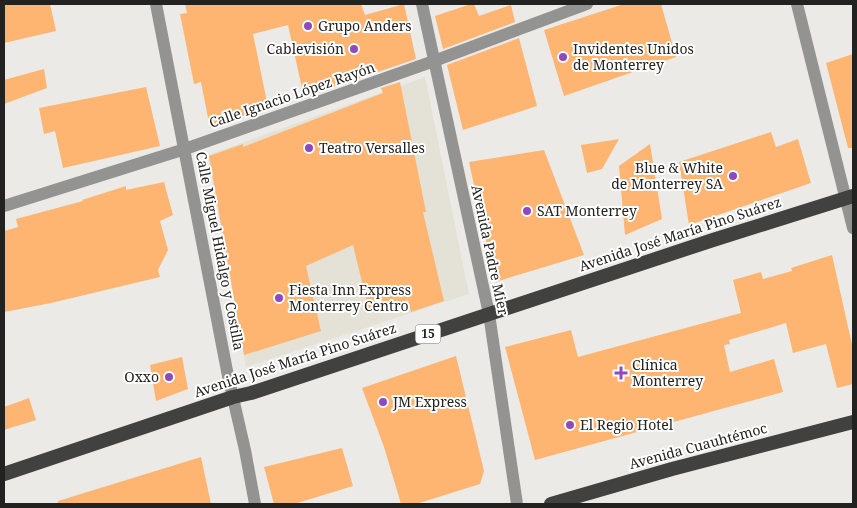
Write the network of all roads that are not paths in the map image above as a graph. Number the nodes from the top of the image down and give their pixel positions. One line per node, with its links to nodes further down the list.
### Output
1 (156, 4): 6 (street, Calle Miguel Hidalgo y Costilla)
2 (422, 4): 5 (street, Avenida Padre Mier)
3 (587, 4): 5 (street, Calle Ignacio López Rayón)
4 (796, 4): 7 (street)
5 (434, 61): 6 (street, Calle Ignacio López Rayón); 10 (street, Avenida Padre Mier)
6 (185, 149): 8 (street, Calle Ignacio López Rayón); 11 (street, Calle Miguel Hidalgo y Costilla)
7 (850, 198): 9 (street); 10 (highway, Avenida José María Pino Suárez / 15)
8 (4, 206)
9 (853, 228)
10 (489, 314): 11 (highway, Avenida José María Pino Suárez / 15); 15 (street, Avenida Padre Mier)
11 (233, 397): 13 (highway, Avenida José María Pino Suárez / 15); 14 (street, Calle Miguel Hidalgo y Costilla)
12 (853, 422): 16 (highway, Avenida Cuauhtémoc)
13 (4, 474)
14 (255, 504)
15 (517, 504)
16 (551, 504)

